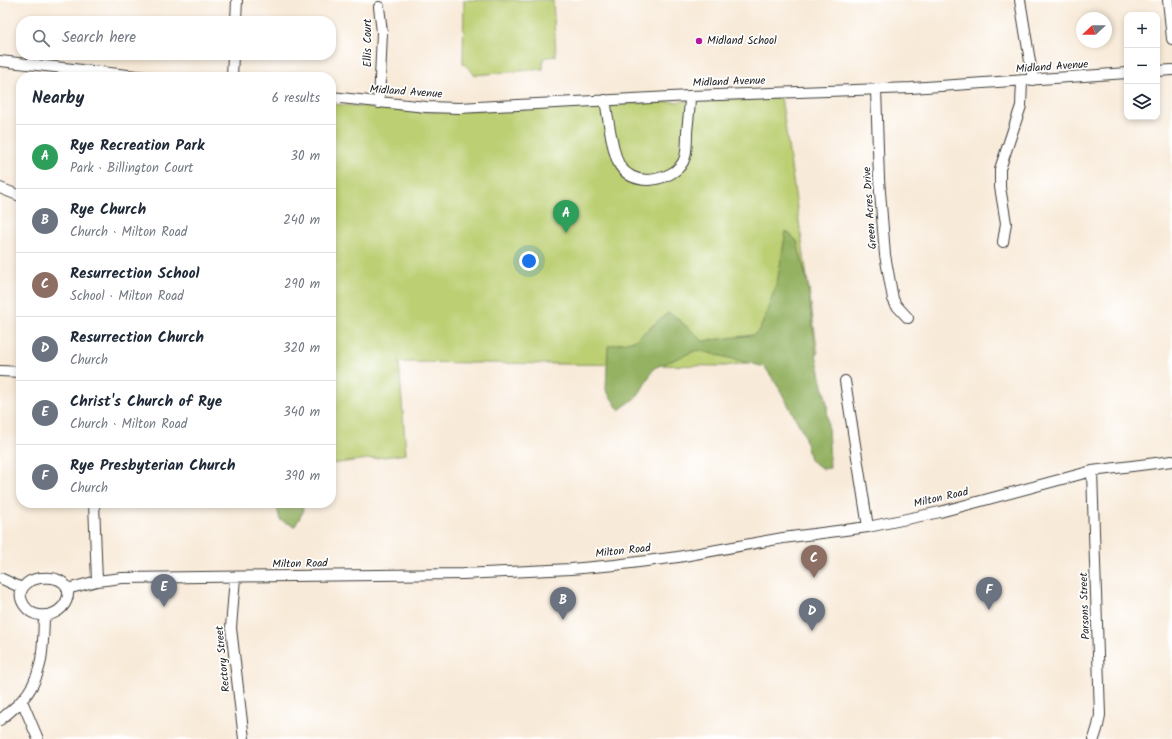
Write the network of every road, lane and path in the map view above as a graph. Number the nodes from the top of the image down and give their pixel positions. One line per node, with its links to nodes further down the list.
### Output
1 (237, 0): 5 (street)
2 (1020, 0): 14 (street)
3 (1168, 0): 6 (street)
4 (379, 7): 19 (street, Ellis Court)
5 (236, 16)
6 (1172, 39)
7 (233, 60): 12 (street)
8 (0, 61): 11 (street)
9 (1172, 70): 10 (street)
10 (1160, 71)
11 (91, 72)
12 (232, 72)
13 (1124, 73): 14 (street, Midland Avenue)
14 (1027, 80): 15 (street, Midland Avenue); 22 (street)
15 (876, 89): 16 (street, Midland Avenue); 23 (street, Green Acres Drive)
16 (690, 96): 18 (street, Midland Avenue); 18 (street)
17 (336, 98): 19 (street, Midland Avenue)
18 (605, 100): 19 (street, Midland Avenue)
19 (379, 102)
20 (0, 188): 21 (street)
21 (16, 194)
22 (1003, 242)
23 (908, 318)
24 (0, 371): 25 (street)
25 (16, 372)
26 (845, 381): 30 (street)
27 (1172, 461): 28 (street, Milton Road)
28 (1092, 471): 30 (street, Milton Road); 41 (street, Parsons Street)
29 (94, 508): 33 (street)
30 (868, 527): 31 (street, Milton Road)
31 (235, 577): 33 (street, Milton Road); 40 (street, Rectory Street)
32 (0, 578): 34 (street)
33 (97, 581): 35 (street, Milton Road)
34 (22, 588): 35 (street); 36 (street)
35 (67, 589): 36 (street)
36 (44, 616): 37 (street)
37 (22, 701): 38 (street); 39 (street)
38 (0, 720)
39 (38, 739)
40 (244, 739)
41 (1094, 739)

